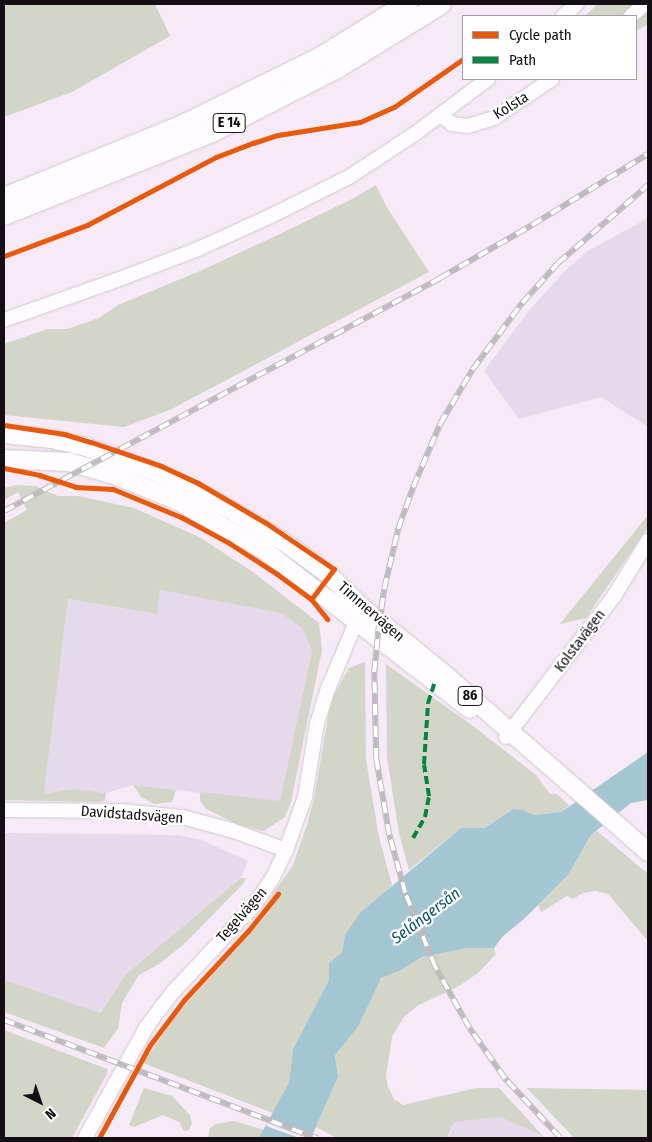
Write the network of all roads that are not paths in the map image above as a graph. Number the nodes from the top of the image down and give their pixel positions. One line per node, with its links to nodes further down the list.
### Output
1 (407, 4): 10 (highway, E 14)
2 (441, 4): 11 (highway, E 14)
3 (577, 4): 5 (street)
4 (645, 4): 6 (street)
5 (564, 15)
6 (633, 15)
7 (487, 80): 9 (street)
8 (551, 80): 9 (street, Kolsta)
9 (440, 115): 12 (street)
10 (4, 198)
11 (4, 215)
12 (4, 320)
13 (4, 434): 16 (main road, Timmervägen / 86)
14 (4, 459): 16 (main road, Timmervägen / 86)
15 (648, 541): 17 (street, Kolstavägen)
16 (360, 616): 17 (main road, Timmervägen / 86); 20 (street, Tegelvägen)
17 (508, 734): 19 (main road, Timmervägen / 86)
18 (4, 810): 20 (street, Davidstadsvägen)
19 (644, 848)
20 (286, 850): 21 (street, Tegelvägen)
21 (85, 1138)

